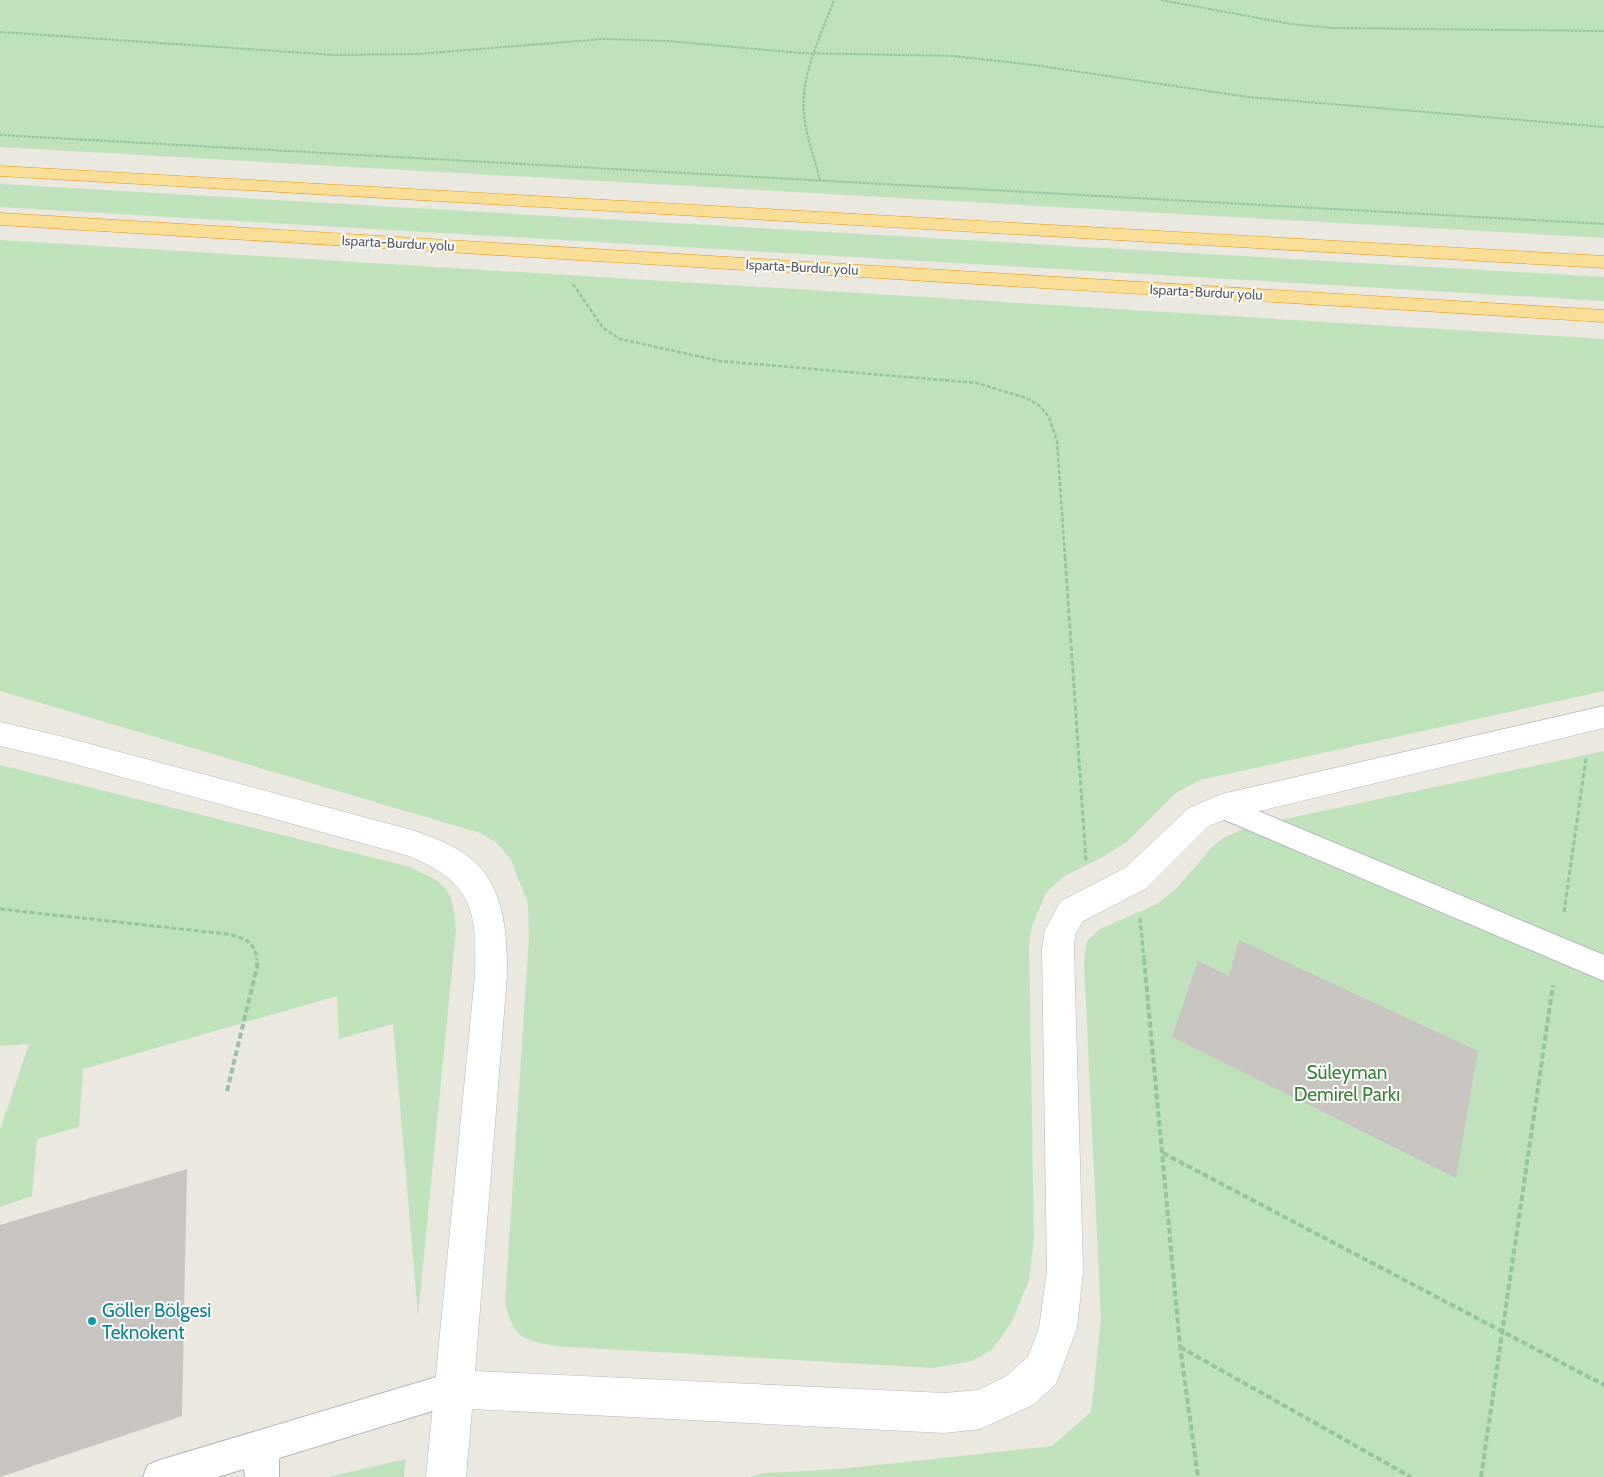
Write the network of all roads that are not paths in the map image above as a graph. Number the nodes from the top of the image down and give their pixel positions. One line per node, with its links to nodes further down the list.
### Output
1 (0, 172): 3 (highway)
2 (0, 219): 4 (highway, Isparta-Burdur yolu)
3 (1604, 262)
4 (1604, 316)
5 (1597, 719): 7 (street)
6 (0, 734): 9 (street)
7 (1222, 807): 8 (lane); 9 (street)
8 (1604, 968)
9 (453, 1389): 10 (lane); 12 (street)
10 (261, 1461): 11 (lane)
11 (160, 1477)
12 (446, 1477)

